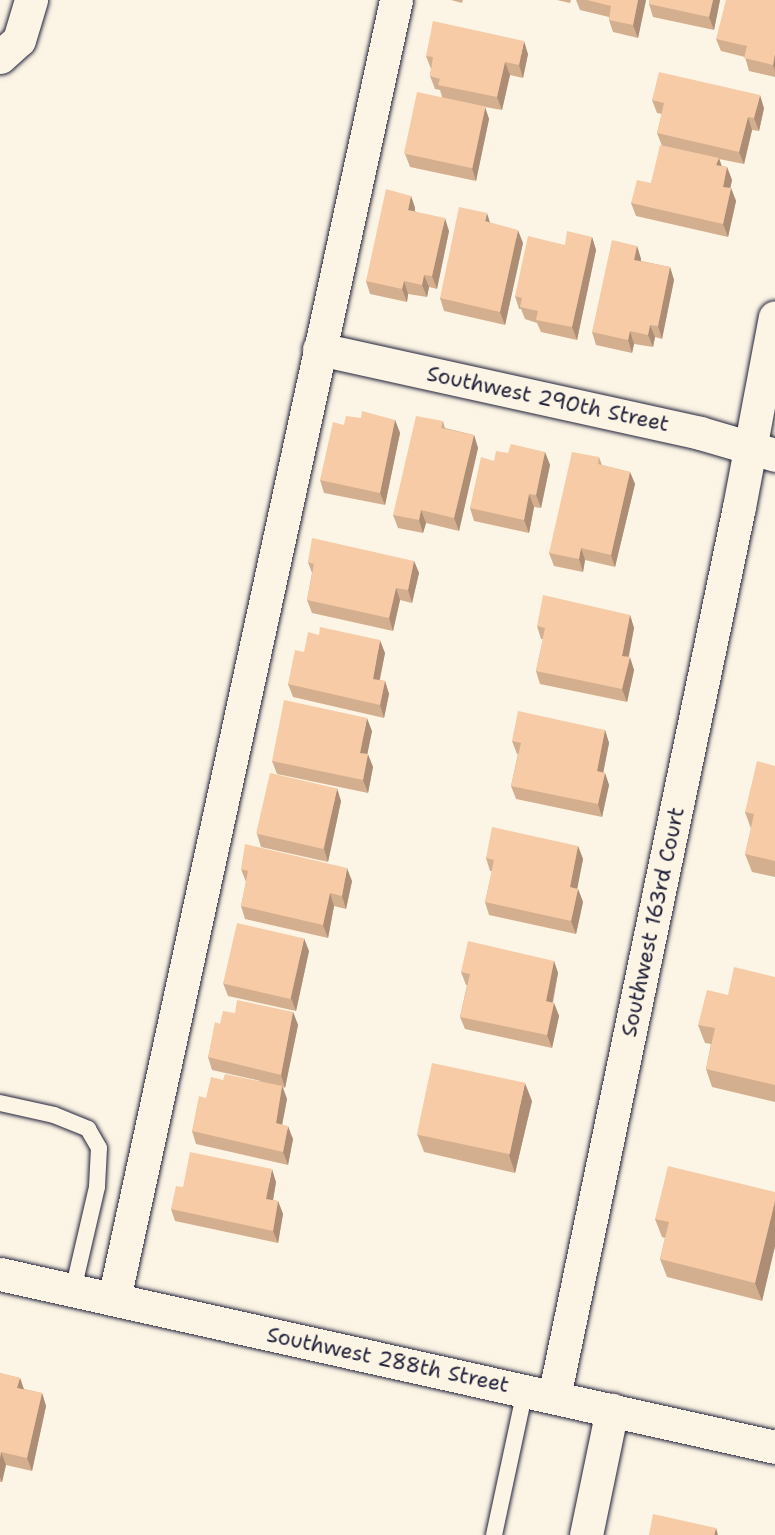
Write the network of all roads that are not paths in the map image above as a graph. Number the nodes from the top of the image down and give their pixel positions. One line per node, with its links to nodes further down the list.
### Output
1 (31, 0): 3 (street)
2 (396, 0): 5 (street)
3 (0, 57)
4 (775, 317): 6 (street, Southwest 163rd Court)
5 (319, 349): 6 (street, Southwest 290th Street); 10 (street)
6 (763, 451): 11 (street, Southwest 163rd Court)
7 (0, 1103): 9 (lane)
8 (0, 1274): 9 (street, Southwest 288th Street)
9 (73, 1290): 10 (street, Southwest 288th Street)
10 (114, 1299): 11 (street, Southwest 288th Street)
11 (539, 1393): 12 (street, Southwest 288th Street); 14 (lane)
12 (612, 1410): 13 (street, Southwest 288th Street); 15 (street)
13 (775, 1448)
14 (494, 1535)
15 (586, 1535)

